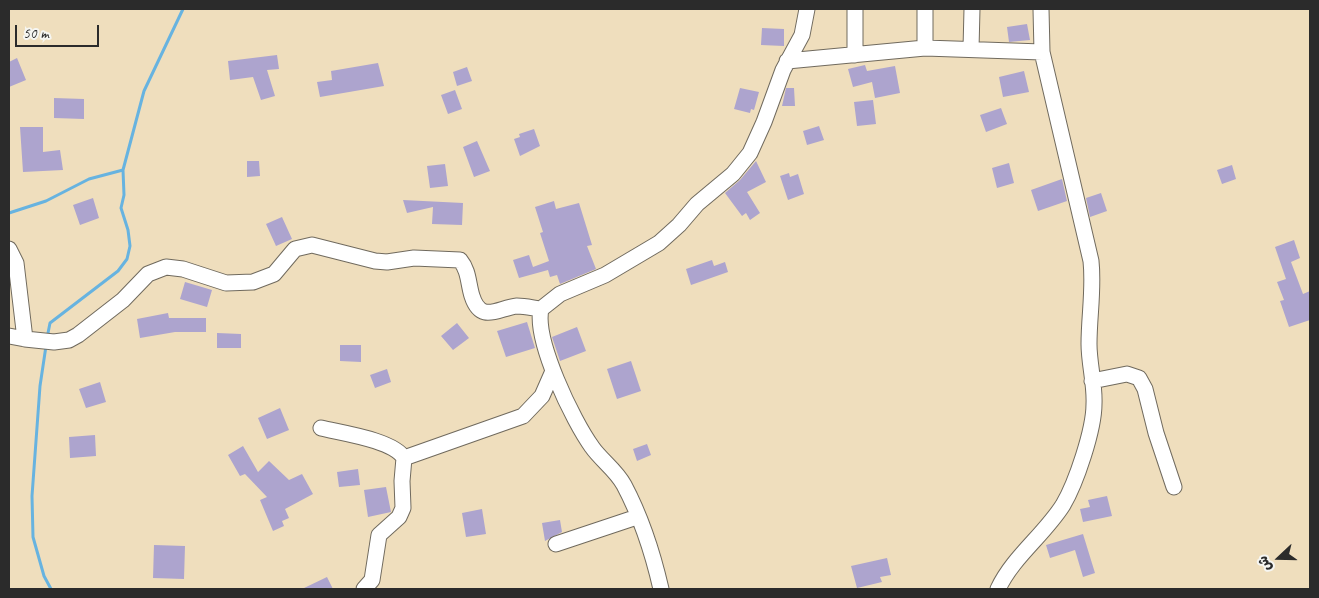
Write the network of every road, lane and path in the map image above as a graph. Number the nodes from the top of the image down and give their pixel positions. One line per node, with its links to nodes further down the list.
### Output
1 (807, 9): 10 (street)
2 (855, 9): 9 (street)
3 (925, 9): 6 (street)
4 (972, 9): 7 (street)
5 (1041, 9): 8 (street)
6 (925, 48): 7 (street); 9 (street)
7 (971, 49): 8 (street)
8 (1042, 52): 16 (street)
9 (855, 55): 10 (street)
10 (787, 61): 12 (street)
11 (9, 249): 14 (street)
12 (541, 309): 14 (street); 15 (street)
13 (9, 336): 14 (street)
14 (28, 340)
15 (553, 371): 18 (street); 20 (street)
16 (1092, 381): 19 (street); 24 (street)
17 (321, 428): 18 (street)
18 (404, 458): 22 (street)
19 (1174, 487)
20 (637, 517): 21 (street); 23 (street)
21 (556, 544)
22 (364, 589)
23 (661, 589)
24 (998, 589)

